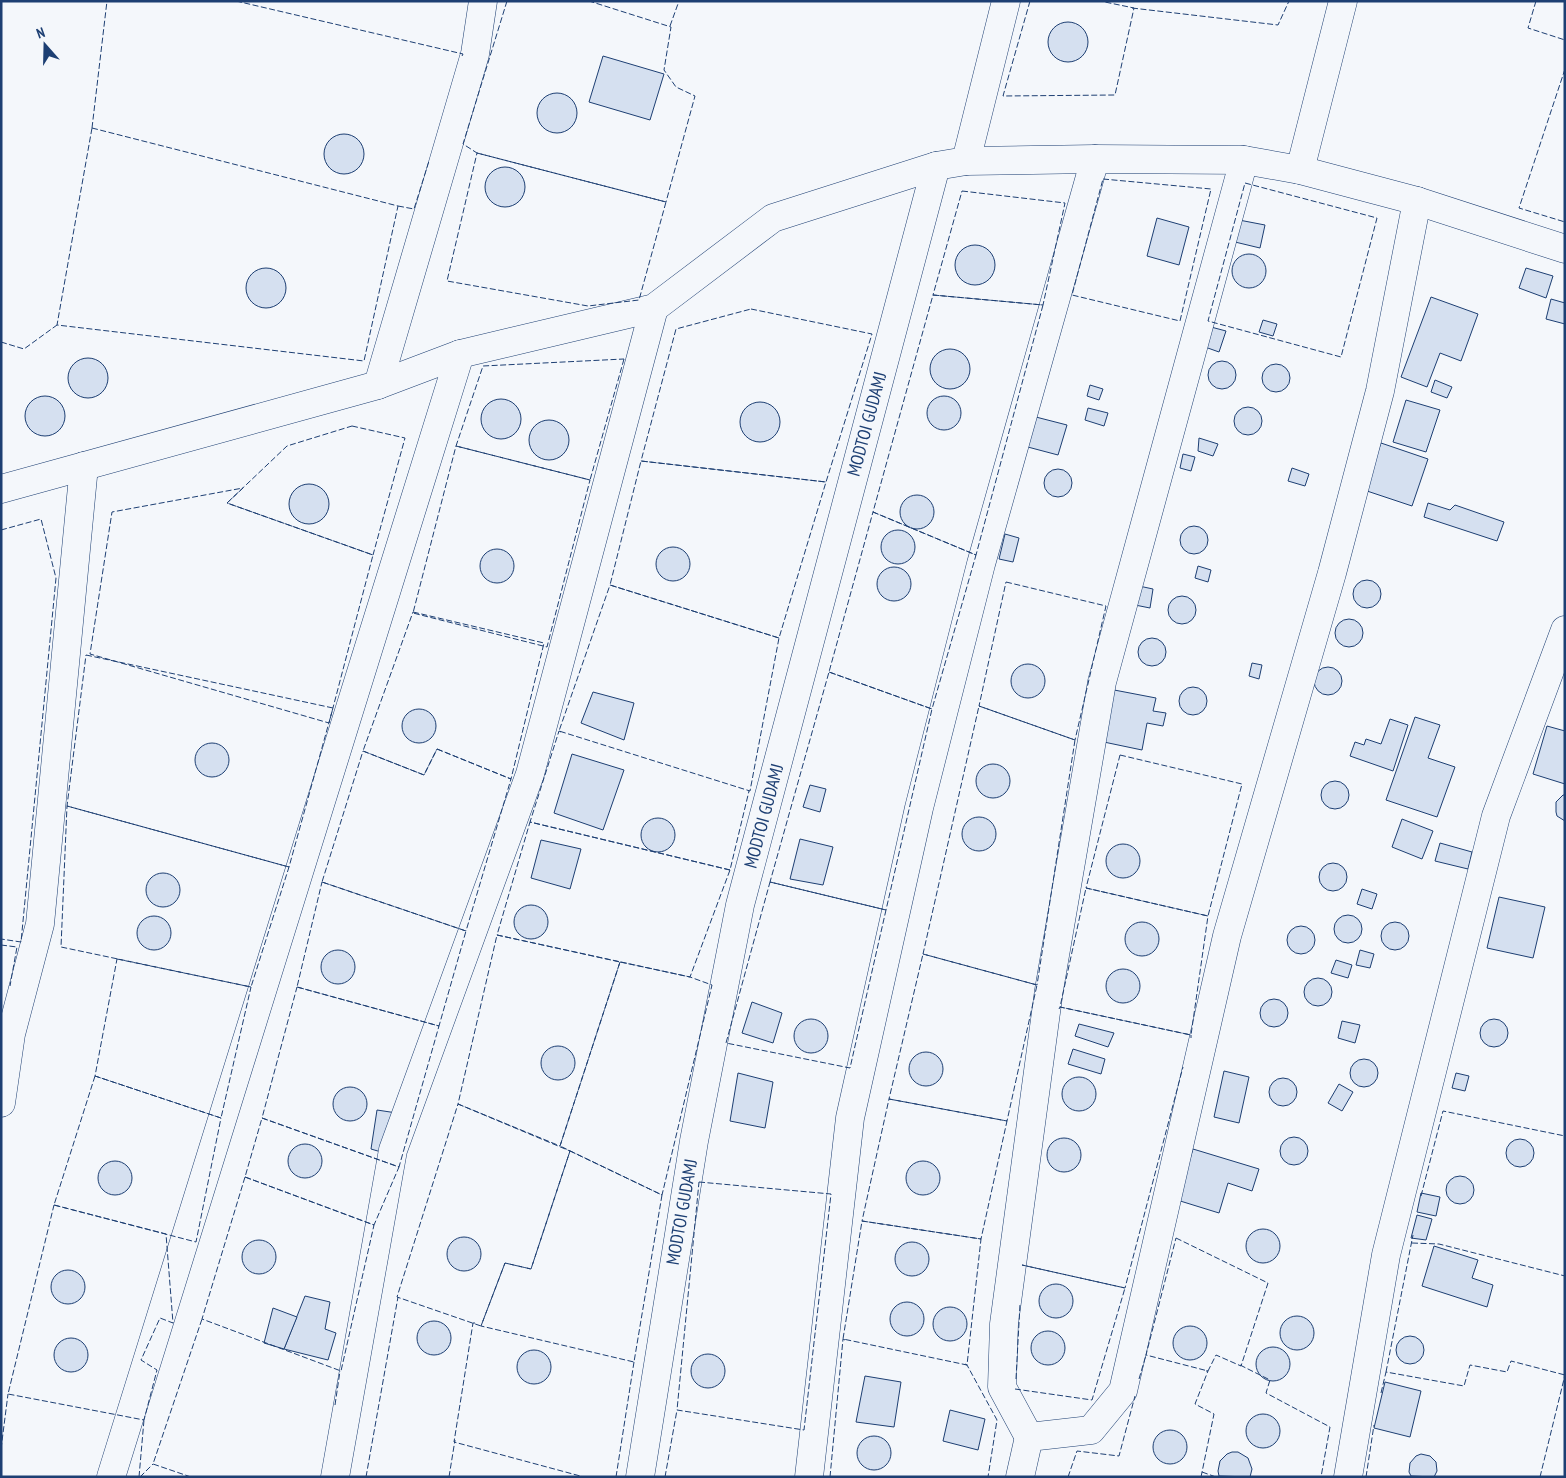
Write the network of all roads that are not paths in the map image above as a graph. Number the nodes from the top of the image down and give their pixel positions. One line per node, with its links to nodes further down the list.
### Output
1 (483, 1): 13 (street)
2 (1006, 1): 6 (street)
3 (1343, 1): 8 (street)
4 (1095, 159): 5 (street); 6 (street); 22 (street)
5 (1244, 160): 8 (street); 18 (street)
6 (966, 161): 7 (street)
7 (936, 166): 11 (street); 21 (street, MODTOI GUDAMJ)
8 (1300, 170): 9 (street)
9 (1416, 201): 10 (street); 18 (street)
10 (1565, 249)
11 (654, 308): 12 (street); 20 (street)
12 (460, 354): 13 (street); 19 (street)
13 (378, 385): 14 (street)
14 (84, 466): 15 (street); 17 (street)
15 (5, 481)
16 (1565, 630): 24 (street)
17 (1, 1103)
18 (1029, 1437): 23 (street)
19 (111, 1477)
20 (335, 1477)
21 (640, 1477)
22 (809, 1477)
23 (1020, 1477)
24 (1348, 1477)

